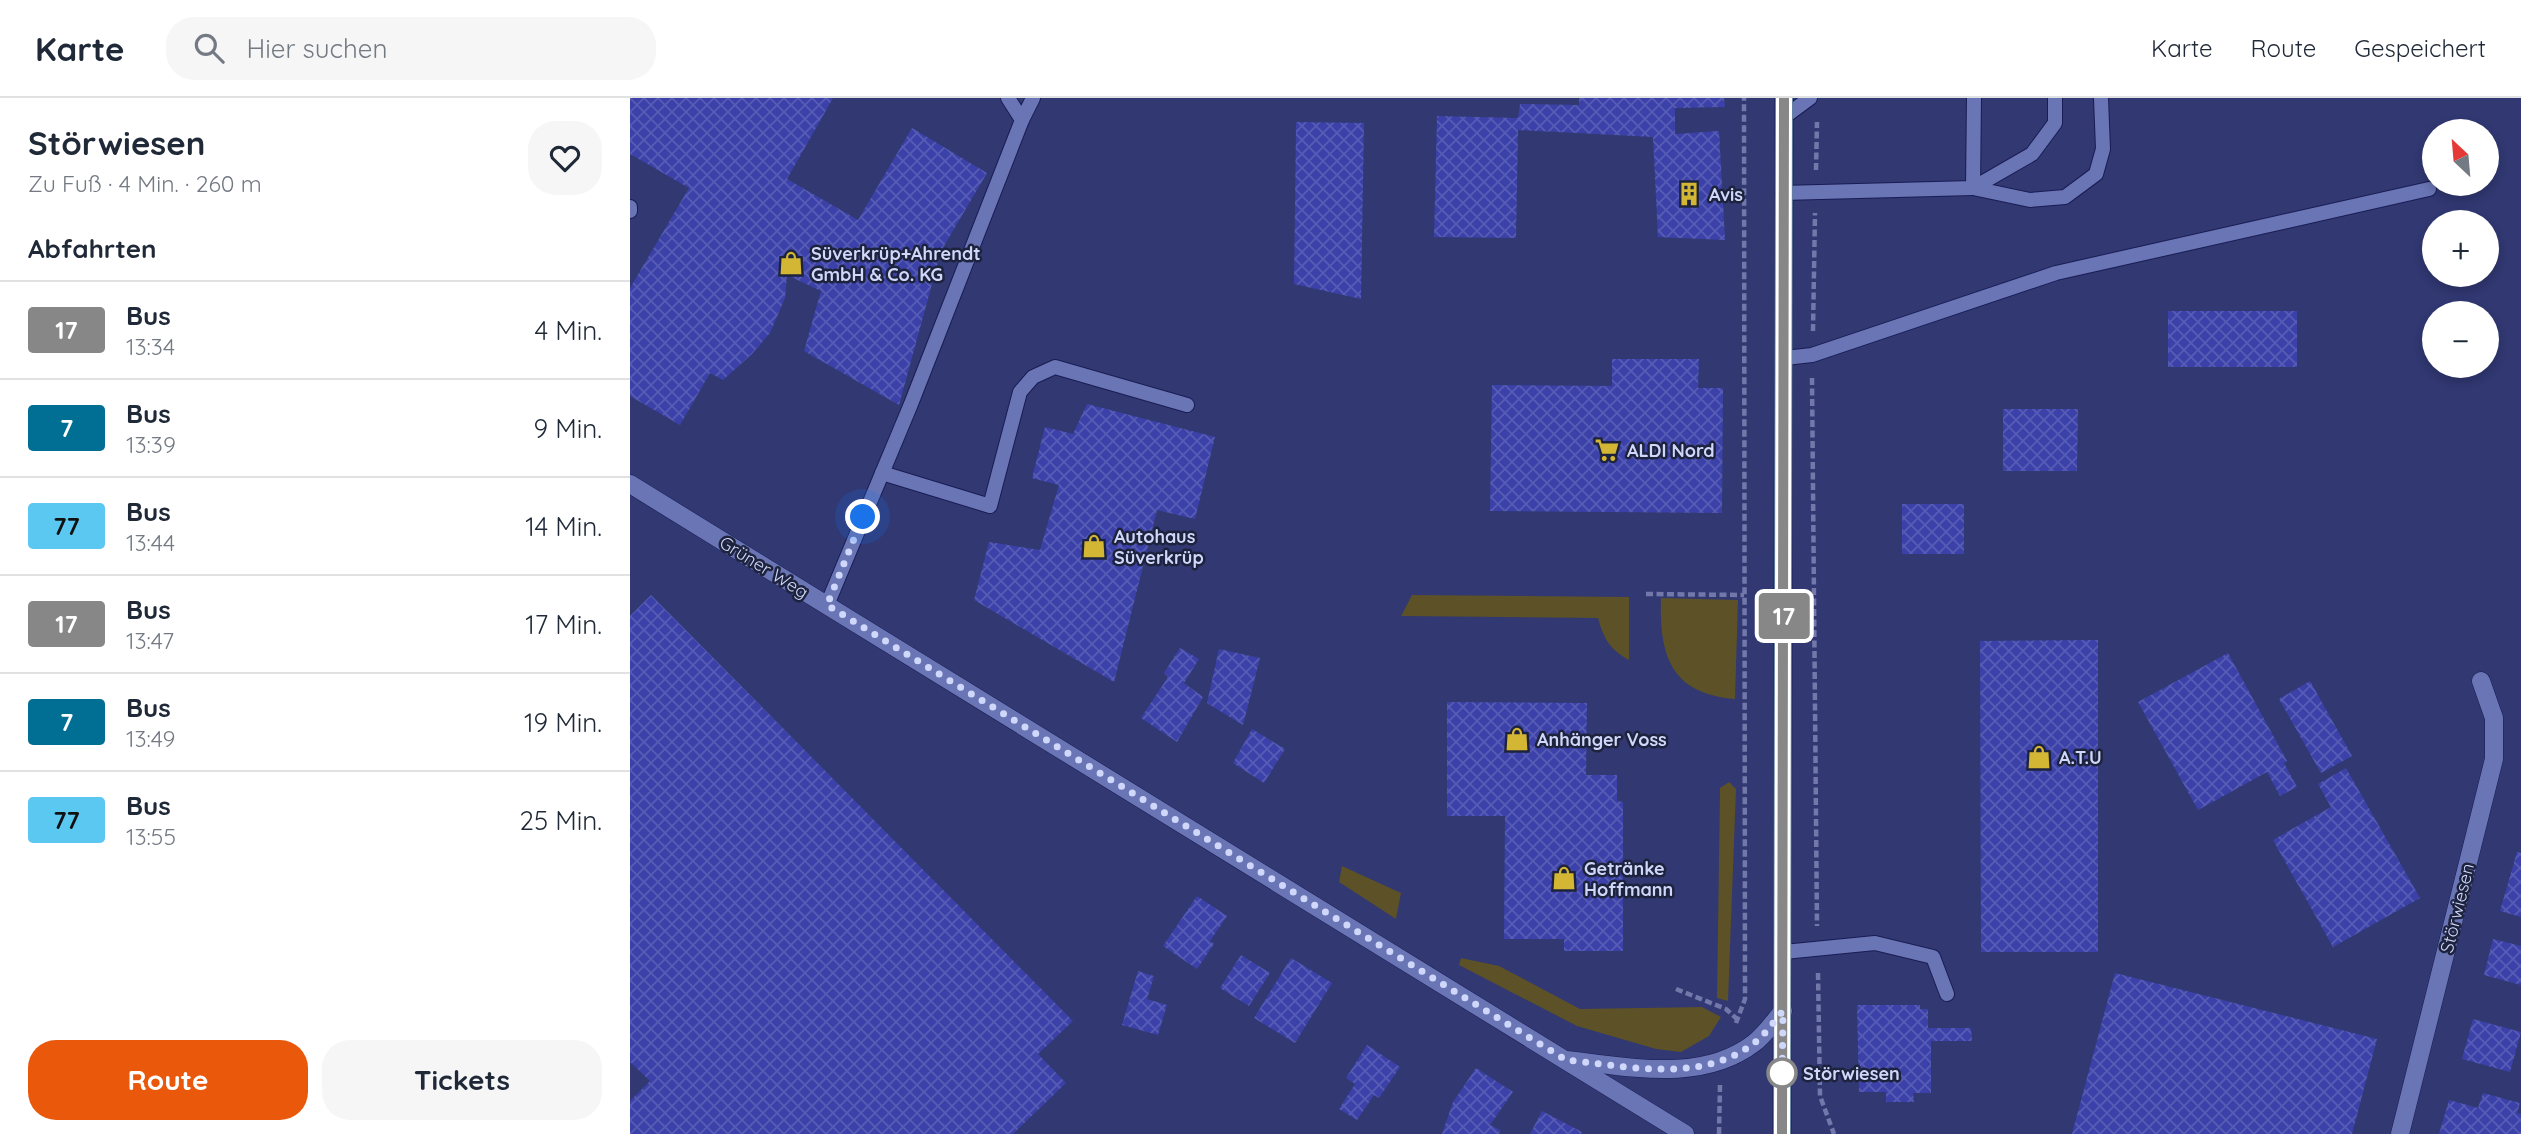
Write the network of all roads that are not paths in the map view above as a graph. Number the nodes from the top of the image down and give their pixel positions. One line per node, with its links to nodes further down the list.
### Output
1 (1008, 98): 9 (lane)
2 (1033, 98): 9 (lane)
3 (1784, 98): 8 (main road)
4 (1810, 98): 8 (lane)
5 (1974, 98): 10 (lane)
6 (2055, 98): 10 (lane)
7 (2101, 98): 10 (lane)
8 (1783, 118): 12 (main road)
9 (1022, 120): 15 (lane)
10 (1973, 188): 12 (lane)
11 (2422, 190): 13 (lane)
12 (1782, 193): 13 (main road)
13 (1785, 358): 19 (main road)
14 (1187, 405): 15 (lane)
15 (882, 473): 17 (lane)
16 (630, 484): 17 (street, Grüner Weg)
17 (827, 605): 22 (street, Grüner Weg)
18 (2481, 681): 25 (street, Störwiesen)
19 (1784, 951): 20 (lane); 21 (main road)
20 (1947, 995)
21 (1783, 1011): 22 (street); 24 (main road)
22 (1566, 1060): 23 (street, Grüner Weg)
23 (1685, 1134)
24 (1782, 1134)
25 (2400, 1134)

